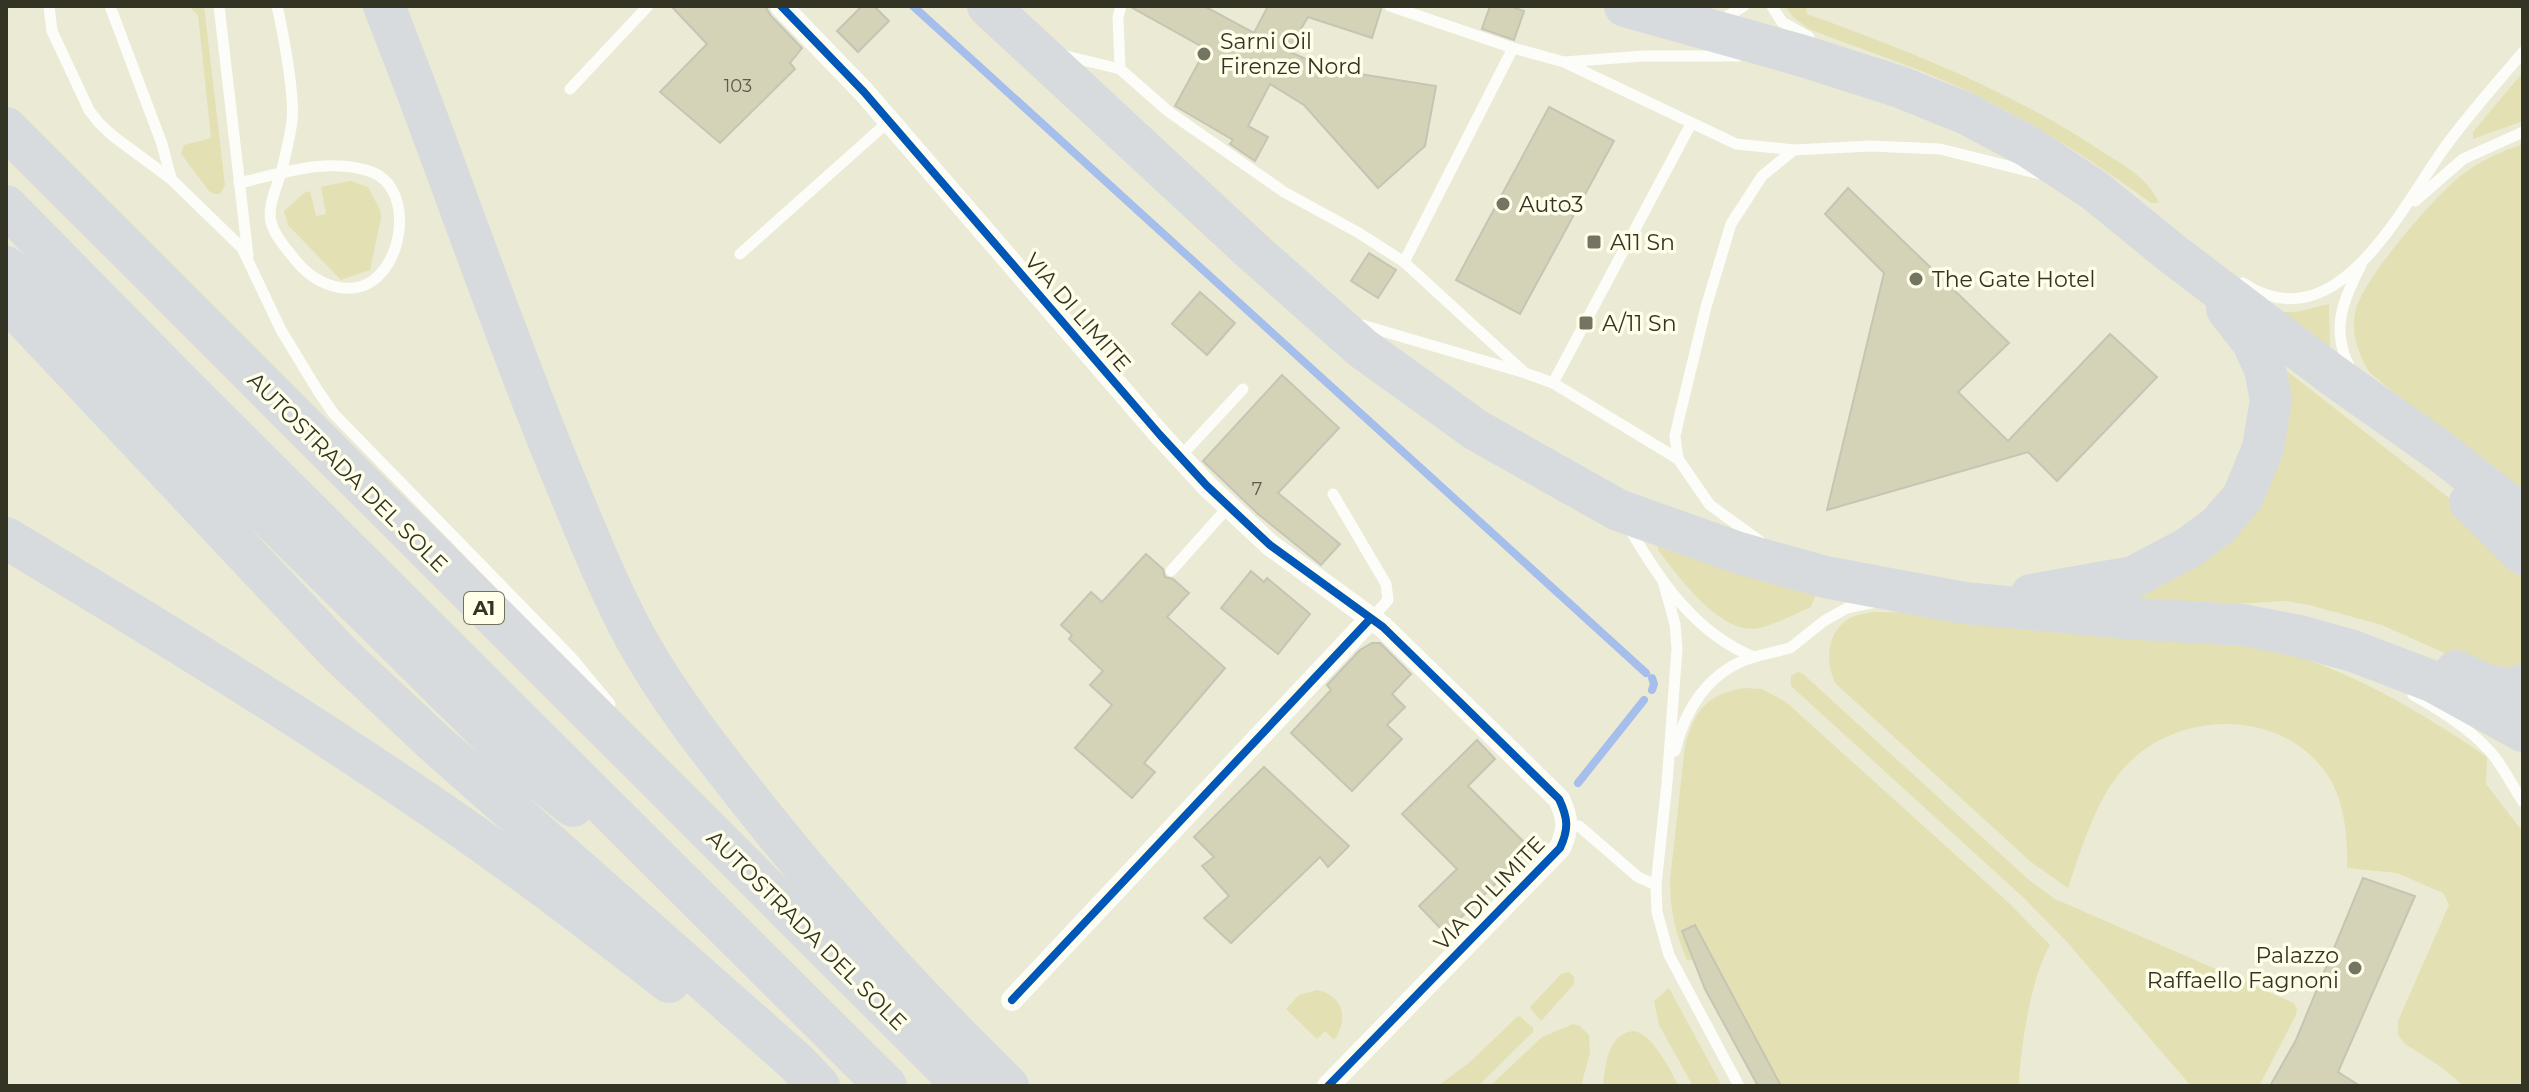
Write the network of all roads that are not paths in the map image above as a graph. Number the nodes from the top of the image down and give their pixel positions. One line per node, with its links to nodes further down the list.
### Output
1 (49, 6): 30 (lane)
2 (110, 6): 30 (lane)
3 (219, 6): 31 (lane)
4 (277, 6): 29 (lane)
5 (384, 6): 84 (highway)
6 (648, 6): 23 (lane)
7 (781, 6): 24 (street, VIA DI LIMITE)
8 (1121, 6): 21 (lane)
9 (1390, 6): 16 (lane)
10 (1625, 6): 14 (highway)
11 (1744, 6): 14 (lane)
12 (1772, 6): 17 (lane)
13 (993, 9): 15 (highway)
14 (1694, 24): 17 (highway)
15 (1034, 48): 21 (lane); 43 (highway)
16 (1513, 48): 20 (lane); 40 (lane)
17 (1813, 49): 20 (lane); 22 (highway)
18 (2523, 52): 34 (lane)
19 (1865, 60): 22 (lane)
20 (1564, 62): 25 (lane)
21 (1120, 69): 40 (lane)
22 (1900, 87): 32 (highway)
23 (570, 89)
24 (889, 121): 36 (lane); 51 (street, VIA DI LIMITE)
25 (1691, 124): 28 (lane); 48 (lane)
26 (6, 128): 75 (highway, AUTOSTRADA DEL SOLE / A1)
27 (2523, 132): 34 (lane)
28 (1794, 150): 32 (lane); 52 (lane)
29 (281, 174): 29 (lane); 31 (lane)
30 (171, 179): 38 (lane)
31 (239, 183): 38 (lane)
32 (2094, 190): 35 (lane); 37 (highway)
33 (6, 206): 77 (highway, A1)
34 (2403, 212): 39 (lane)
35 (2144, 214)
36 (740, 254)
37 (2174, 255): 50 (highway); 62 (highway)
38 (249, 259): 70 (lane)
39 (2363, 261): 42 (lane); 50 (lane)
40 (1404, 262): 47 (lane)
41 (6, 267): 77 (highway)
42 (2234, 277)
43 (1304, 296): 45 (lane); 55 (highway)
44 (6, 299): 81 (highway)
45 (1343, 315)
46 (1356, 322): 47 (lane)
47 (1525, 373): 48 (lane)
48 (1553, 383): 52 (lane)
49 (1243, 389): 51 (lane)
50 (2440, 451): 56 (highway); 58 (highway)
51 (1180, 458): 54 (street, VIA DI LIMITE)
52 (1678, 459): 60 (lane)
53 (1333, 494): 63 (lane)
54 (1229, 506): 59 (lane); 63 (street, VIA DI LIMITE)
55 (1618, 510): 60 (highway); 61 (lane)
56 (2523, 516)
57 (6, 538): 80 (highway)
58 (2523, 554)
59 (1171, 571)
60 (1803, 571): 62 (highway)
61 (1663, 581): 66 (lane); 73 (lane)
62 (1973, 603): 64 (highway); 66 (lane)
63 (1370, 619): 76 (street, VIA DI LIMITE); 79 (street)
64 (2184, 621): 65 (highway); 68 (highway)
65 (2299, 636): 67 (lane); 71 (highway)
66 (1754, 657): 73 (lane)
67 (2369, 670)
68 (2523, 685)
69 (2406, 691): 74 (lane)
70 (619, 715)
71 (2523, 731)
72 (645, 751): 75 (lane)
73 (1667, 783): 78 (lane)
74 (2523, 802)
75 (679, 803): 83 (highway, AUTOSTRADA DEL SOLE / A1)
76 (1567, 825): 78 (lane); 85 (street, VIA DI LIMITE)
77 (683, 883): 82 (highway, A1)
78 (1656, 885): 86 (lane)
79 (1012, 1000)
80 (802, 1086)
81 (819, 1086)
82 (886, 1086)
83 (964, 1086)
84 (1008, 1086)
85 (1328, 1086)
86 (1739, 1086)

